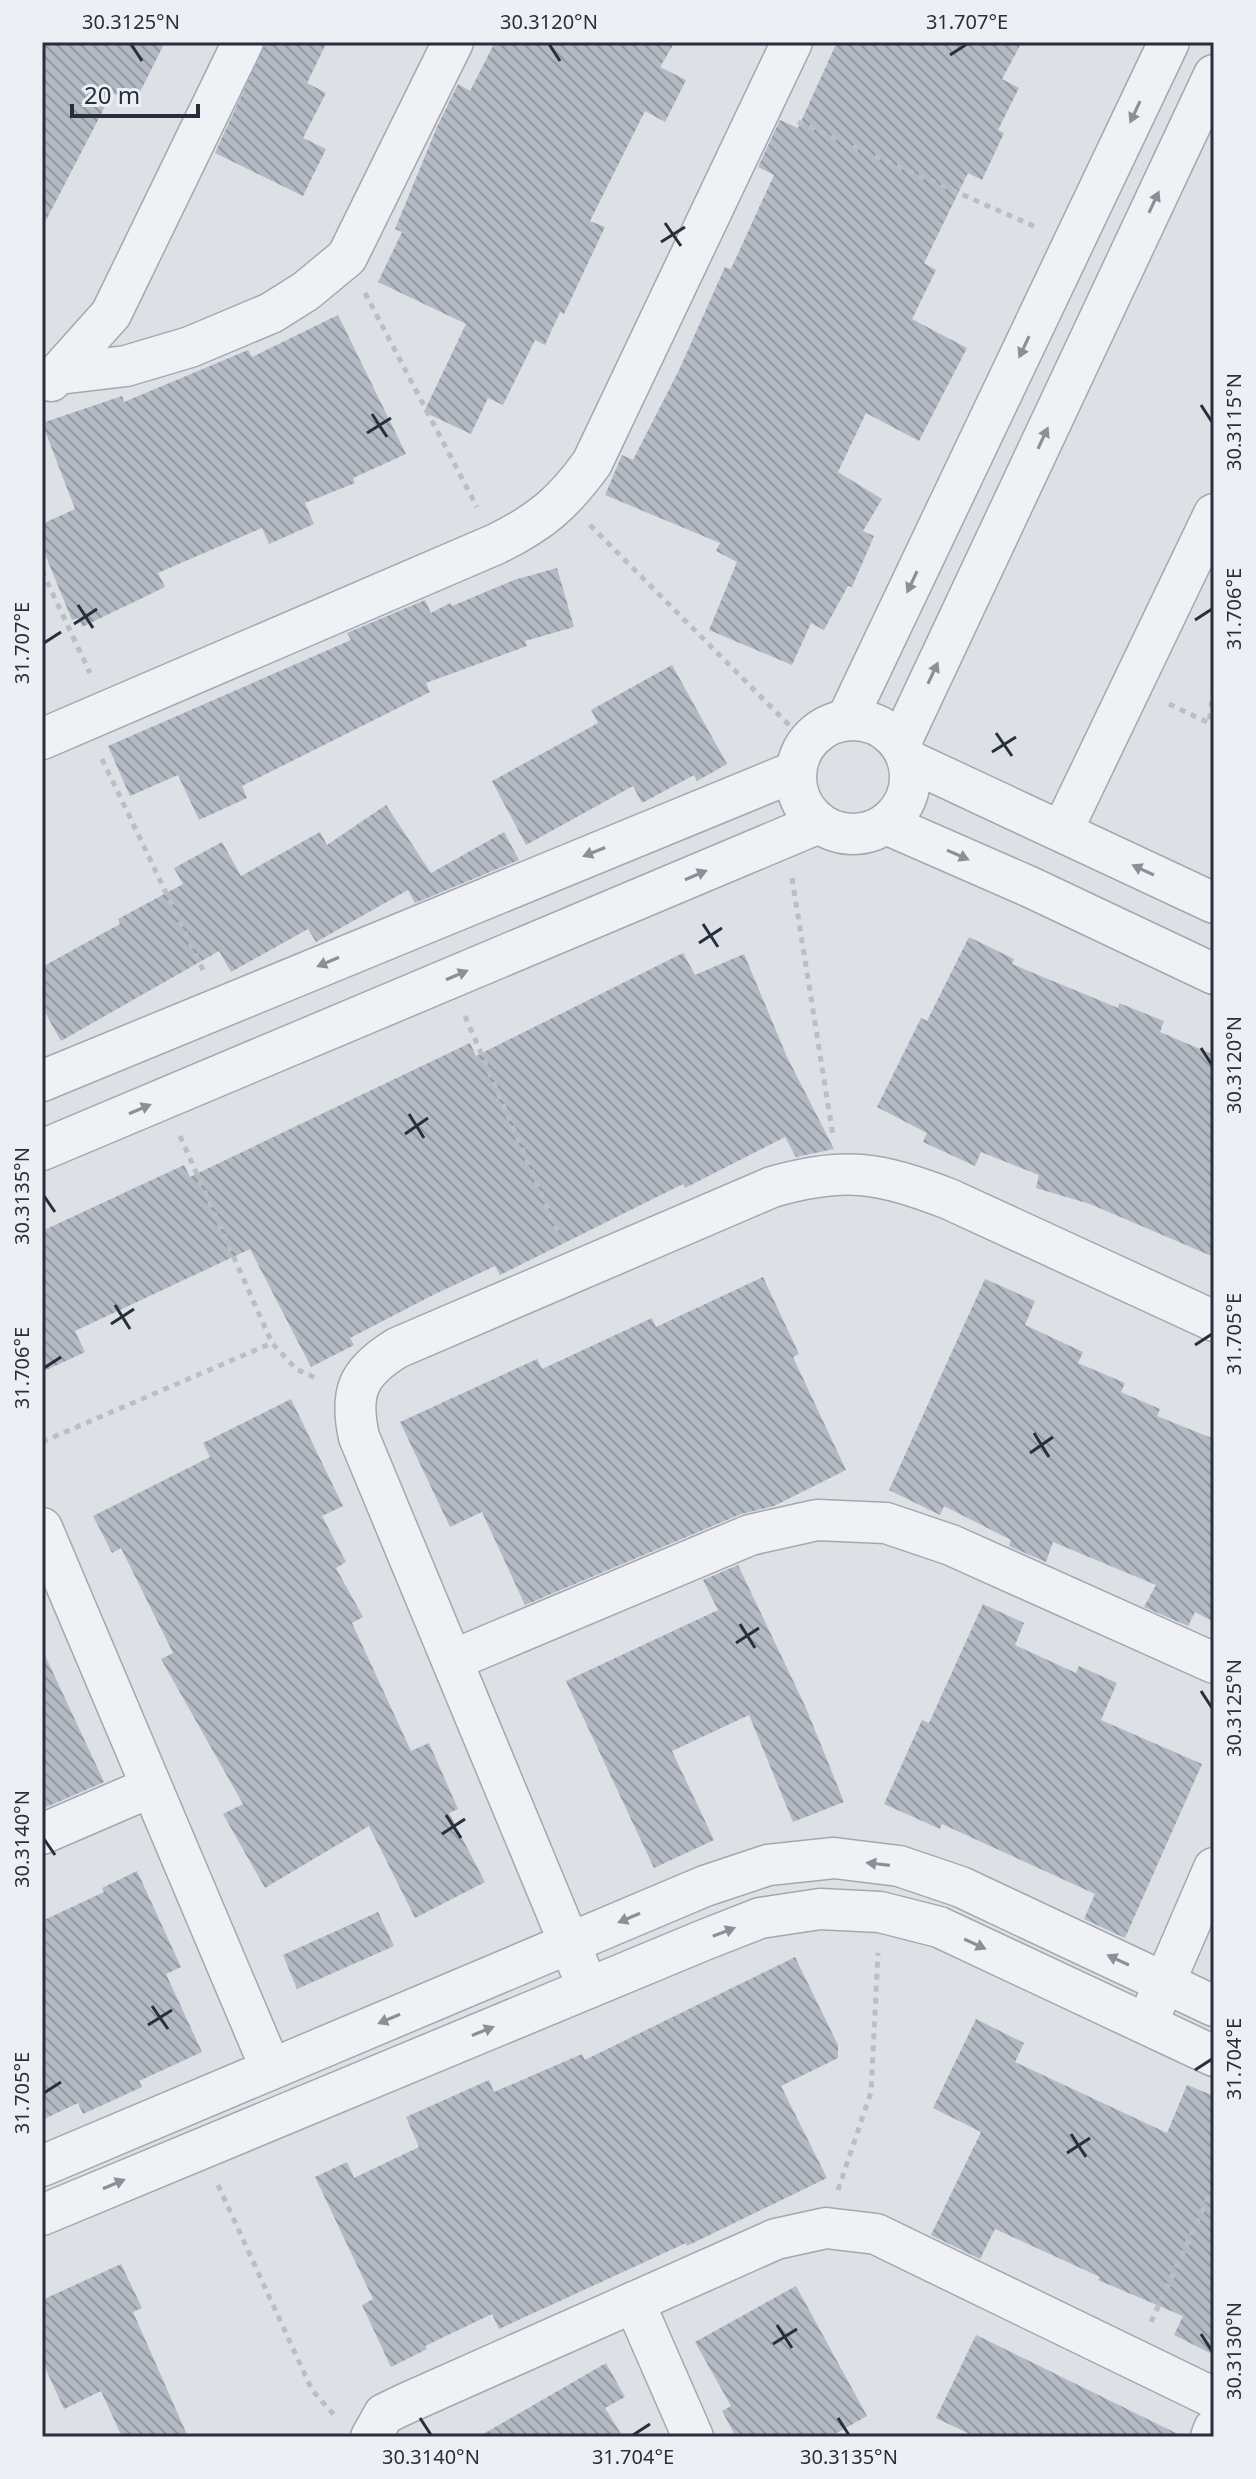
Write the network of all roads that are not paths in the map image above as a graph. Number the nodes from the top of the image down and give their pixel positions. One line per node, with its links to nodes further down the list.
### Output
1 (243, 42): 6 (street)
2 (453, 42): 6 (street)
3 (792, 42): 9 (street)
4 (1169, 42): 8 (street, one-way to 8)
5 (1214, 75): 10 (street, one-way to 5)
6 (51, 381)
7 (1214, 514): 14 (street)
8 (847, 719): 10 (street); 11 (street)
9 (42, 739)
10 (904, 752): 12 (street); 14 (street)
11 (802, 757): 13 (street); 16 (street, one-way to 16)
12 (886, 824): 13 (street); 17 (street, one-way to 17)
13 (802, 830): 18 (street, one-way to 13)
14 (1062, 831): 15 (street, one-way to 14)
15 (1214, 903)
16 (388, 937): 18 (street); 19 (street, one-way to 19)
17 (1214, 974)
18 (412, 994): 20 (street, one-way to 18)
19 (54, 1076): 20 (street)
20 (91, 1130): 21 (street)
21 (42, 1150)
22 (1214, 1321): 24 (street)
23 (42, 1528): 26 (street)
24 (453, 1660): 25 (street); 29 (street)
25 (1214, 1663)
26 (151, 1787): 27 (street); 35 (street)
27 (42, 1834)
28 (1214, 1868): 30 (street)
29 (571, 1942): 30 (street, one-way to 29); 31 (street); 35 (street, one-way to 35)
30 (1164, 1982): 32 (street); 33 (street)
31 (588, 1988): 33 (street, one-way to 33); 37 (street, one-way to 31)
32 (1214, 2006)
33 (1147, 2024): 34 (street)
34 (1214, 2056)
35 (271, 2069): 36 (street)
36 (42, 2166)
37 (42, 2215)
38 (634, 2302): 39 (street); 41 (street); 42 (street)
39 (1214, 2398)
40 (1214, 2429): 43 (street)
41 (371, 2437)
42 (693, 2437)
43 (1211, 2437)

